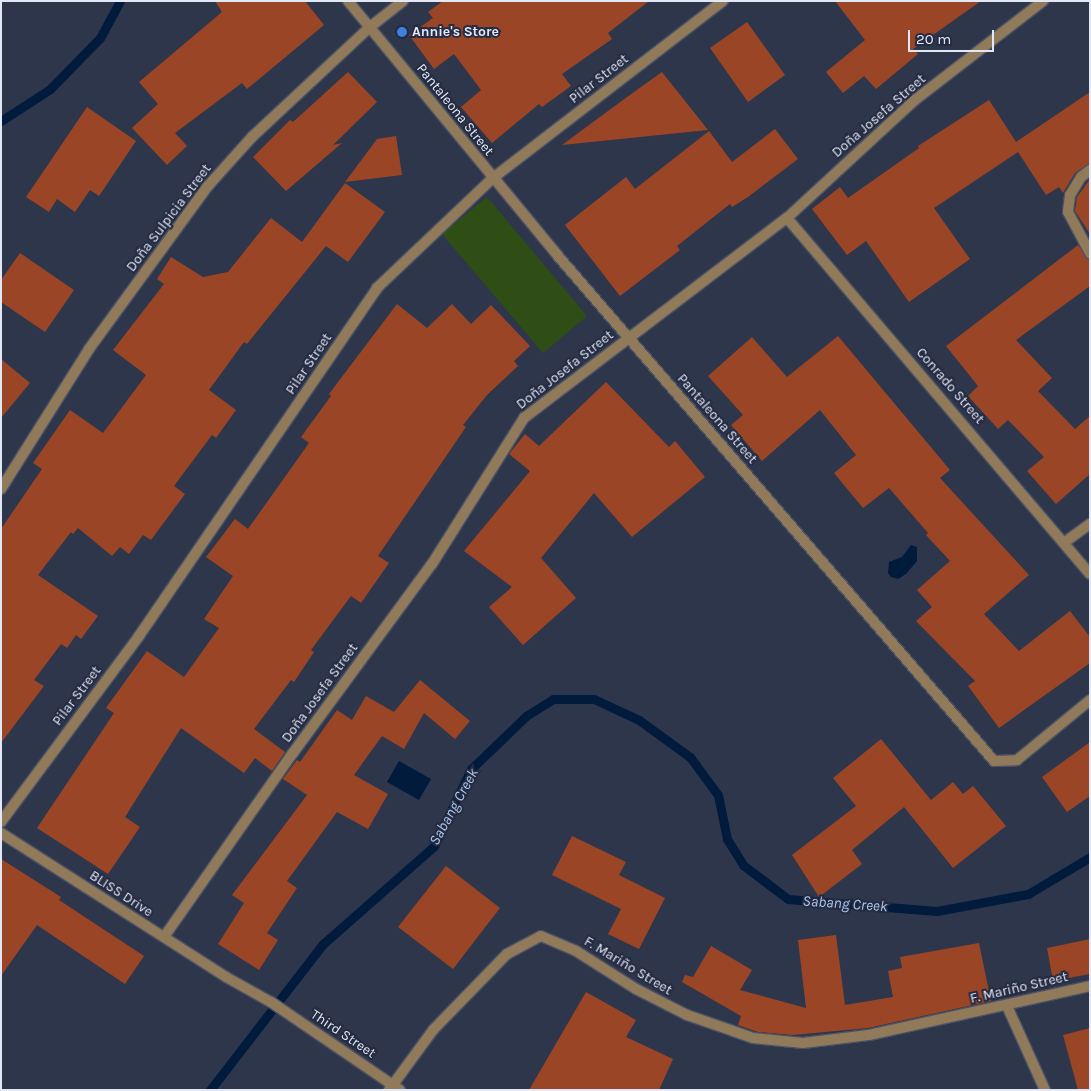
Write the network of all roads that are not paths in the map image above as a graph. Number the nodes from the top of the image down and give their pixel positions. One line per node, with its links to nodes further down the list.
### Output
1 (348, 1): 5 (street, Pantaleona Street)
2 (403, 1): 5 (street, Doña Sulpicia Street)
3 (724, 1): 7 (street, Pilar Street)
4 (1043, 1): 8 (street, Doña Josefa Street)
5 (370, 27): 7 (street, Pantaleona Street); 11 (street, Doña Sulpicia Street)
6 (1090, 170): 9 (street)
7 (493, 178): 10 (street, Pantaleona Street); 16 (street, Pilar Street)
8 (787, 218): 10 (street, Doña Josefa Street); 13 (street, Conrado Street)
9 (1090, 253)
10 (629, 337): 15 (street, Pantaleona Street); 18 (street, Doña Josefa Street)
11 (1, 489)
12 (1090, 524): 13 (street)
13 (1066, 542): 14 (street, Conrado Street)
14 (1090, 574)
15 (1090, 700)
16 (1, 822)
17 (1, 833): 18 (street, BLISS Drive)
18 (164, 937): 19 (street, BLISS Drive)
19 (226, 978): 22 (street, Third Street)
20 (1090, 986): 21 (street, F. Mariño Street)
21 (1007, 1006): 22 (street, F. Mariño Street); 23 (street)
22 (394, 1088)
23 (1045, 1090)

